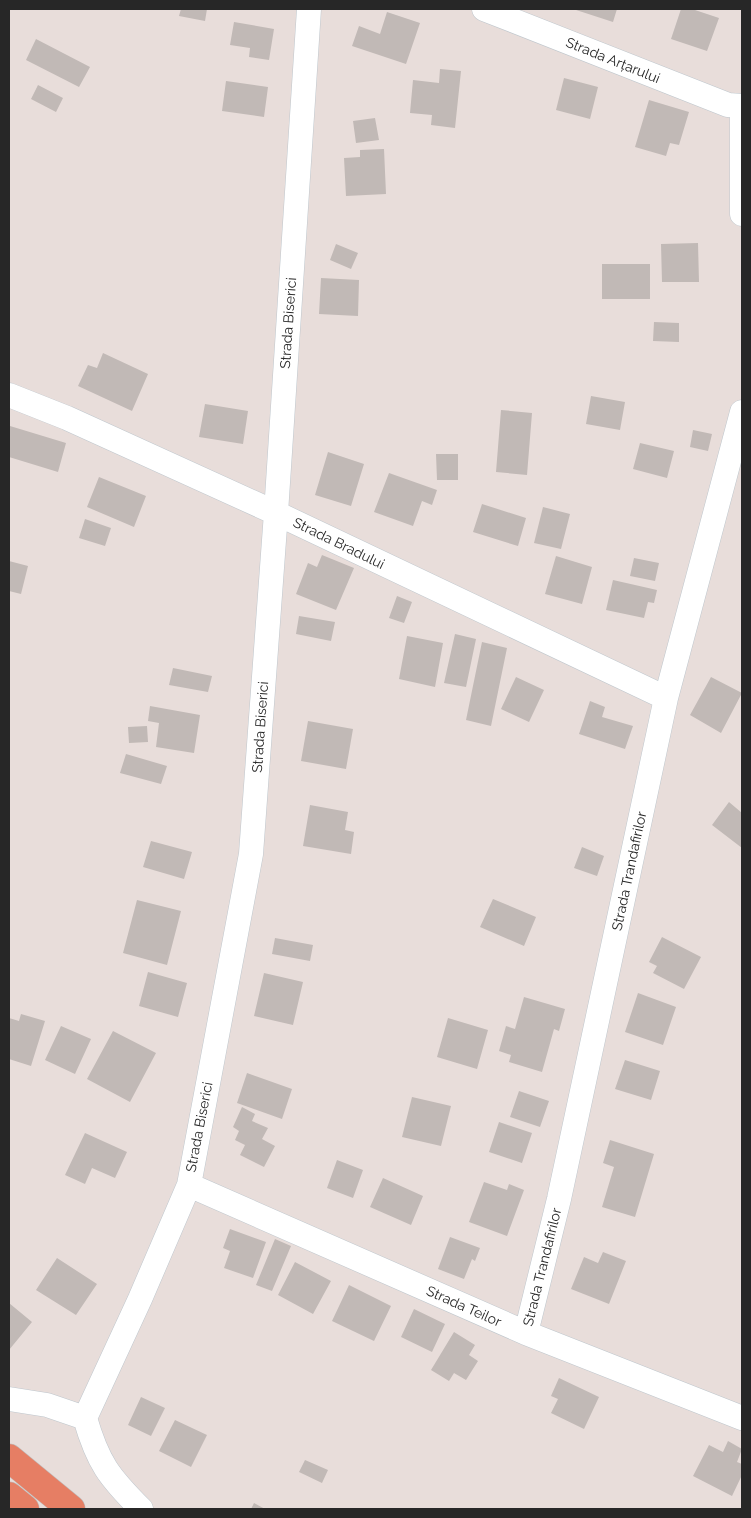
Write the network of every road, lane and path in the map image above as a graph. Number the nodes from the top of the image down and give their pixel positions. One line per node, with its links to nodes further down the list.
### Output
1 (309, 9): 8 (street, Strada Biserici)
2 (484, 9): 3 (street, Strada Arțarului)
3 (742, 106)
4 (742, 115): 5 (street)
5 (742, 214)
6 (9, 395): 8 (street, Strada Bradului)
7 (742, 412): 9 (street, Strada Trandafirilor)
8 (276, 513): 9 (street, Strada Bradului); 10 (street, Strada Biserici)
9 (666, 698): 11 (street, Strada Trandafirilor)
10 (188, 1185): 11 (street, Strada Teilor); 13 (street, Strada Biserici)
11 (526, 1333): 14 (street, Strada Teilor)
12 (9, 1399): 13 (street)
13 (85, 1418): 19 (street)
14 (742, 1418)
15 (9, 1458): 18 (highway)
16 (9, 1496): 17 (highway)
17 (25, 1509)
18 (71, 1509)
19 (141, 1509)

